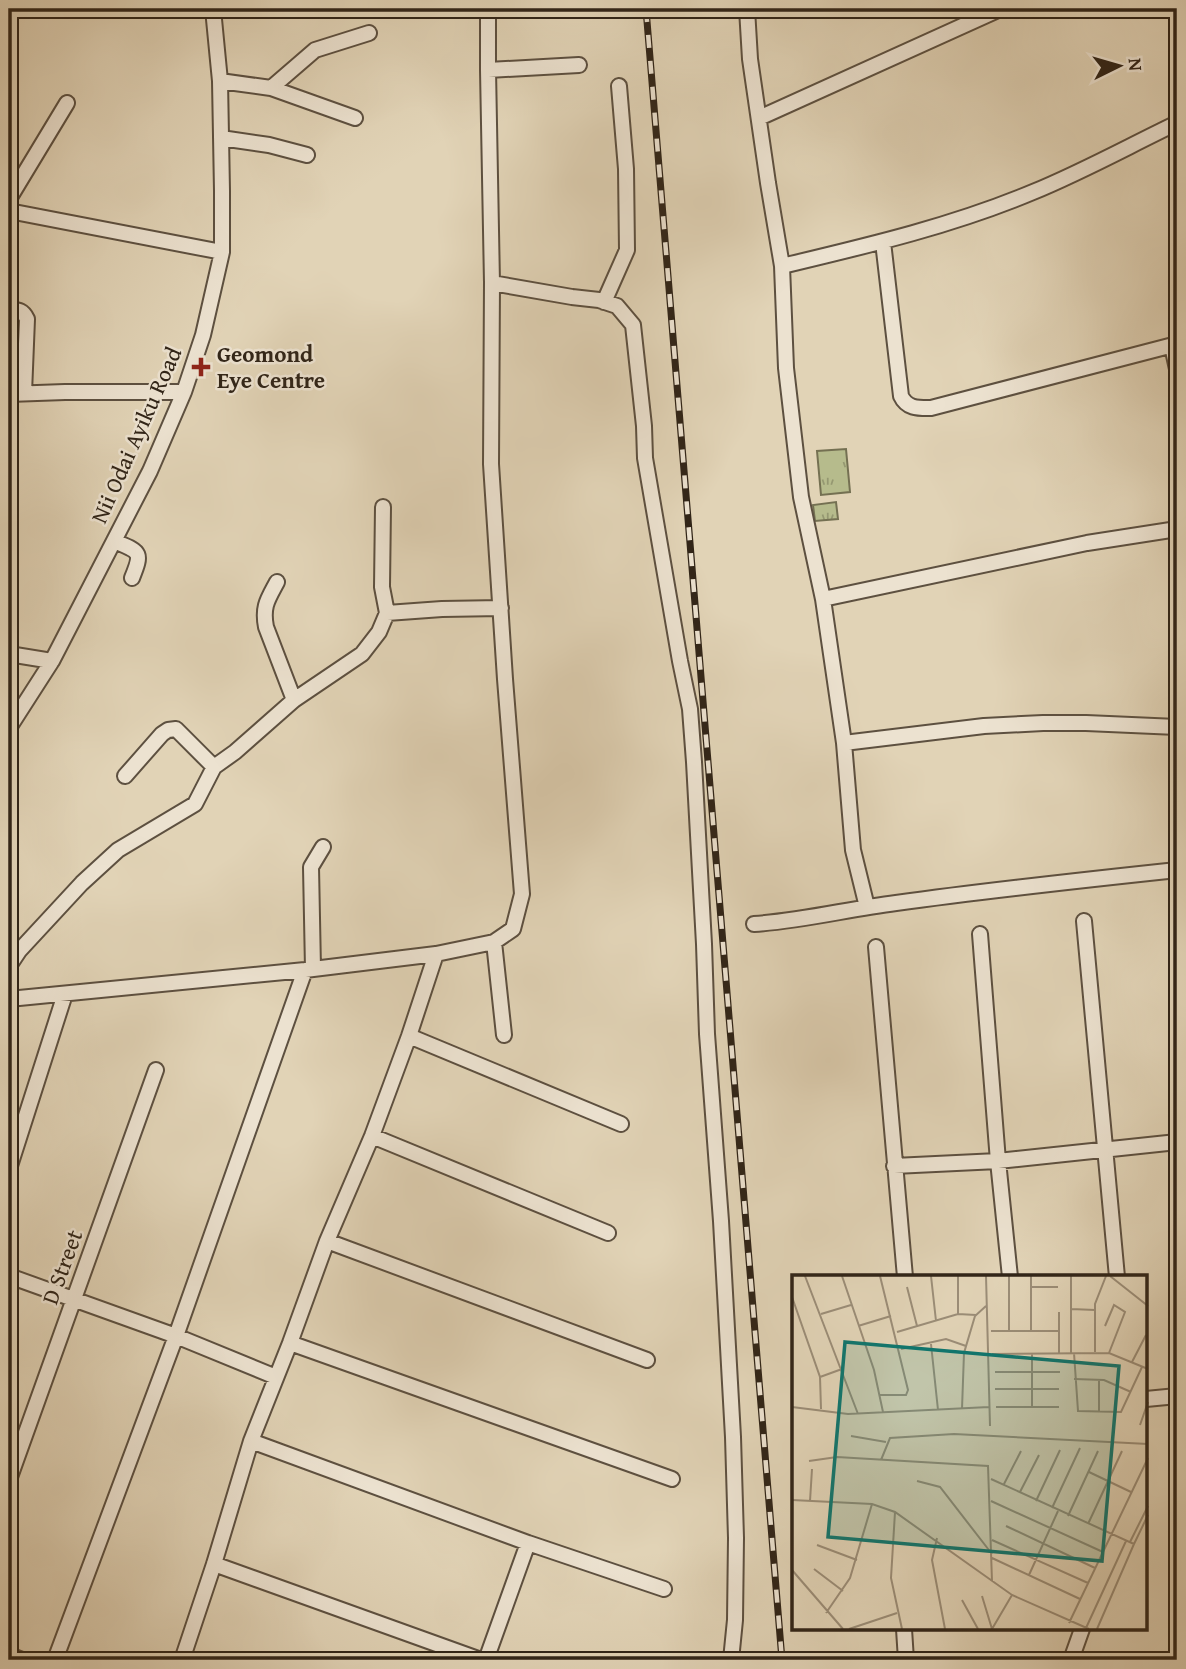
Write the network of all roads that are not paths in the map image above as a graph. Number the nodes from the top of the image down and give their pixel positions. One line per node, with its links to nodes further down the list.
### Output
1 (213, 9): 8 (street, Nii Odai Ayiku Road)
2 (488, 9): 7 (street)
3 (747, 9): 12 (street)
4 (1000, 9): 12 (street)
5 (369, 33): 10 (street)
6 (579, 65): 7 (street)
7 (488, 71): 22 (street)
8 (220, 80): 10 (street); 15 (street, Nii Odai Ayiku Road)
9 (620, 86): 23 (street)
10 (271, 88): 13 (street)
11 (67, 103): 17 (street)
12 (759, 117): 21 (street)
13 (355, 118)
14 (1177, 123): 19 (street)
15 (221, 138): 16 (street); 20 (street, Nii Odai Ayiku Road)
16 (307, 155)
17 (9, 199)
18 (9, 211): 20 (street)
19 (883, 242): 21 (street); 25 (street)
20 (222, 252): 28 (street, Nii Odai Ayiku Road)
21 (782, 266): 34 (street)
22 (492, 283): 23 (street); 35 (street)
23 (604, 302): 94 (street)
24 (9, 309): 27 (street)
25 (1175, 345): 26 (street)
26 (1177, 369)
27 (16, 393): 28 (street)
28 (184, 393): 31 (street, Nii Odai Ayiku Road)
29 (383, 507): 36 (street)
30 (1177, 529): 34 (street)
31 (114, 541): 32 (street); 38 (street, Nii Odai Ayiku Road)
32 (132, 578)
33 (278, 582): 39 (street)
34 (823, 599): 42 (street)
35 (501, 608): 36 (street); 51 (street)
36 (387, 613): 39 (street)
37 (9, 654): 38 (street)
38 (52, 661): 41 (street, Nii Odai Ayiku Road)
39 (294, 700): 43 (street)
40 (1177, 727): 42 (street)
41 (9, 728)
42 (844, 743): 47 (street)
43 (214, 767): 44 (street); 54 (street)
44 (125, 776)
45 (323, 847): 55 (street)
46 (1177, 870): 47 (street)
47 (867, 907): 49 (street)
48 (1084, 921): 64 (street)
49 (754, 924)
50 (980, 934): 65 (street)
51 (494, 942): 53 (street); 58 (street)
52 (876, 947): 66 (street)
53 (436, 954): 55 (street); 59 (street)
54 (9, 966)
55 (309, 970): 56 (street); 75 (street)
56 (65, 994): 57 (street); 67 (street)
57 (9, 999)
58 (504, 1035)
59 (409, 1036): 61 (street); 62 (street)
60 (156, 1070): 74 (street, D Street)
61 (621, 1124)
62 (372, 1136): 68 (street); 69 (street)
63 (1177, 1142): 64 (street)
64 (1104, 1151): 65 (street); 72 (street)
65 (998, 1161): 66 (street); 71 (street)
66 (894, 1166): 70 (street)
67 (9, 1169)
68 (608, 1233)
69 (327, 1241): 76 (street); 77 (street)
70 (905, 1275)
71 (1010, 1275)
72 (1117, 1275)
73 (9, 1276): 74 (street)
74 (75, 1299): 75 (street); 83 (street, D Street)
75 (176, 1336): 78 (street); 91 (street)
76 (290, 1343): 78 (street); 82 (street)
77 (647, 1360)
78 (276, 1377): 81 (street)
79 (1177, 1396): 80 (street)
80 (1148, 1399)
81 (251, 1441): 84 (street); 85 (street)
82 (672, 1479)
83 (9, 1480)
84 (528, 1544): 86 (street); 93 (street)
85 (214, 1564): 92 (street); 93 (street)
86 (664, 1589)
87 (904, 1630): 95 (street)
88 (1082, 1630): 96 (street)
89 (9, 1655): 90 (street)
90 (22, 1660)
91 (55, 1660)
92 (182, 1660)
93 (483, 1660)
94 (731, 1660)
95 (906, 1660)
96 (1071, 1660)

